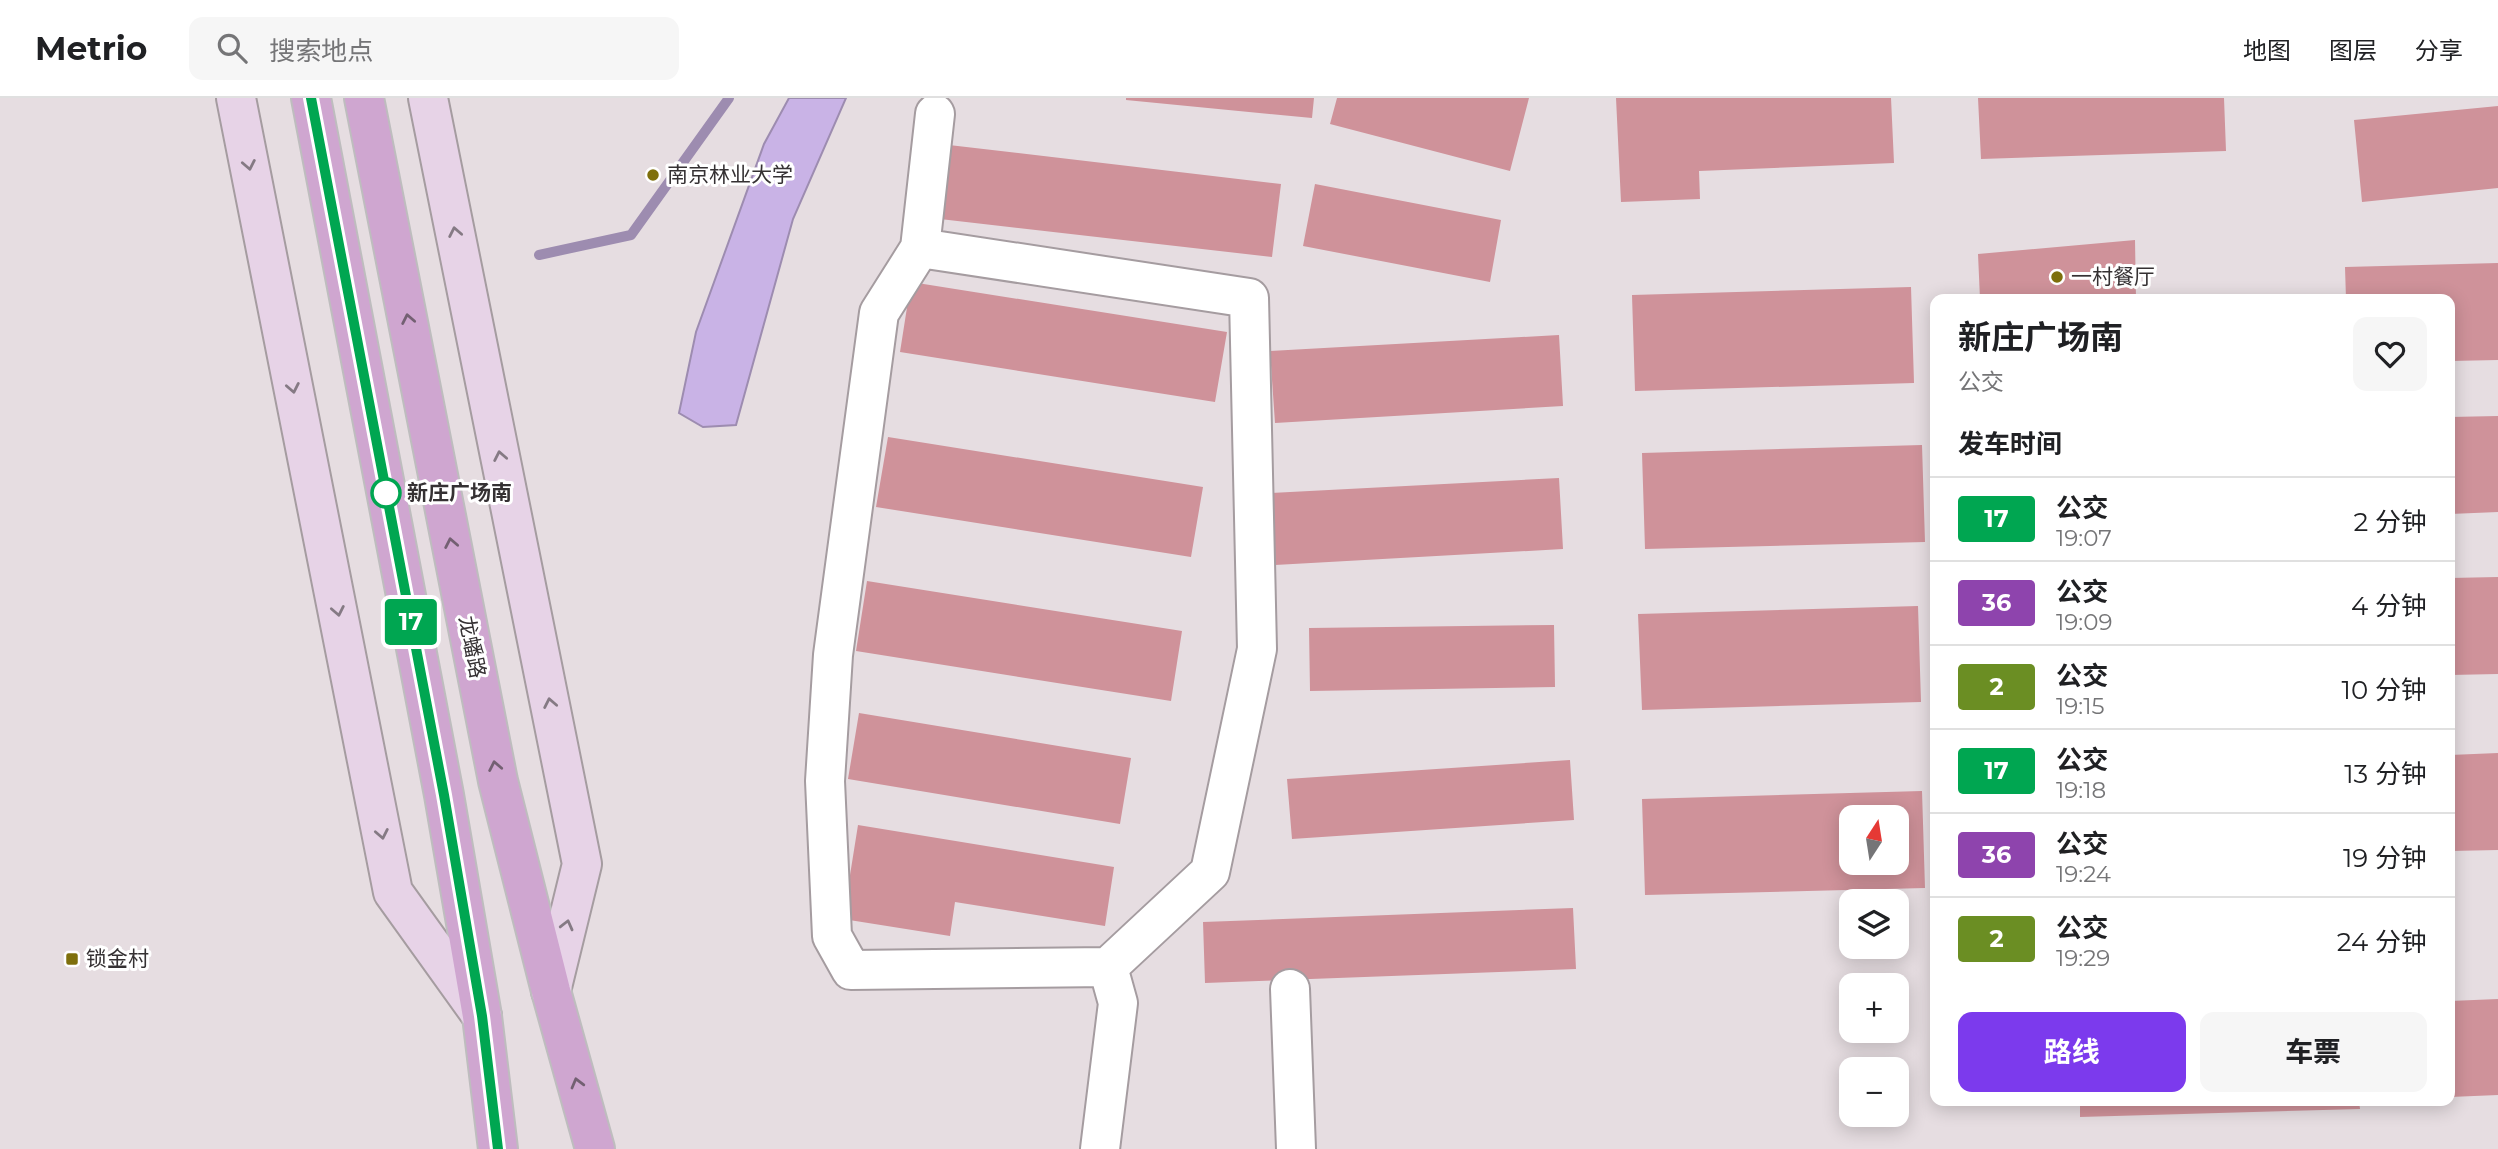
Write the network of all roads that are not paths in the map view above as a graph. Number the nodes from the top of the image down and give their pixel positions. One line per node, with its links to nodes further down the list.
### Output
1 (236, 98): 10 (main road, one-way to 10)
2 (311, 98): 10 (main road)
3 (364, 98): 9 (main road, 龙蟠路, one-way to 3)
4 (428, 98): 9 (main road, one-way to 4)
5 (935, 114): 6 (street)
6 (920, 248): 7 (street); 7 (street)
7 (1108, 968): 13 (street)
8 (1290, 989): 14 (street)
9 (551, 991): 12 (main road, 龙蟠路, one-way to 9)
10 (482, 1016): 11 (main road)
11 (498, 1149)
12 (595, 1149)
13 (1100, 1149)
14 (1296, 1149)

